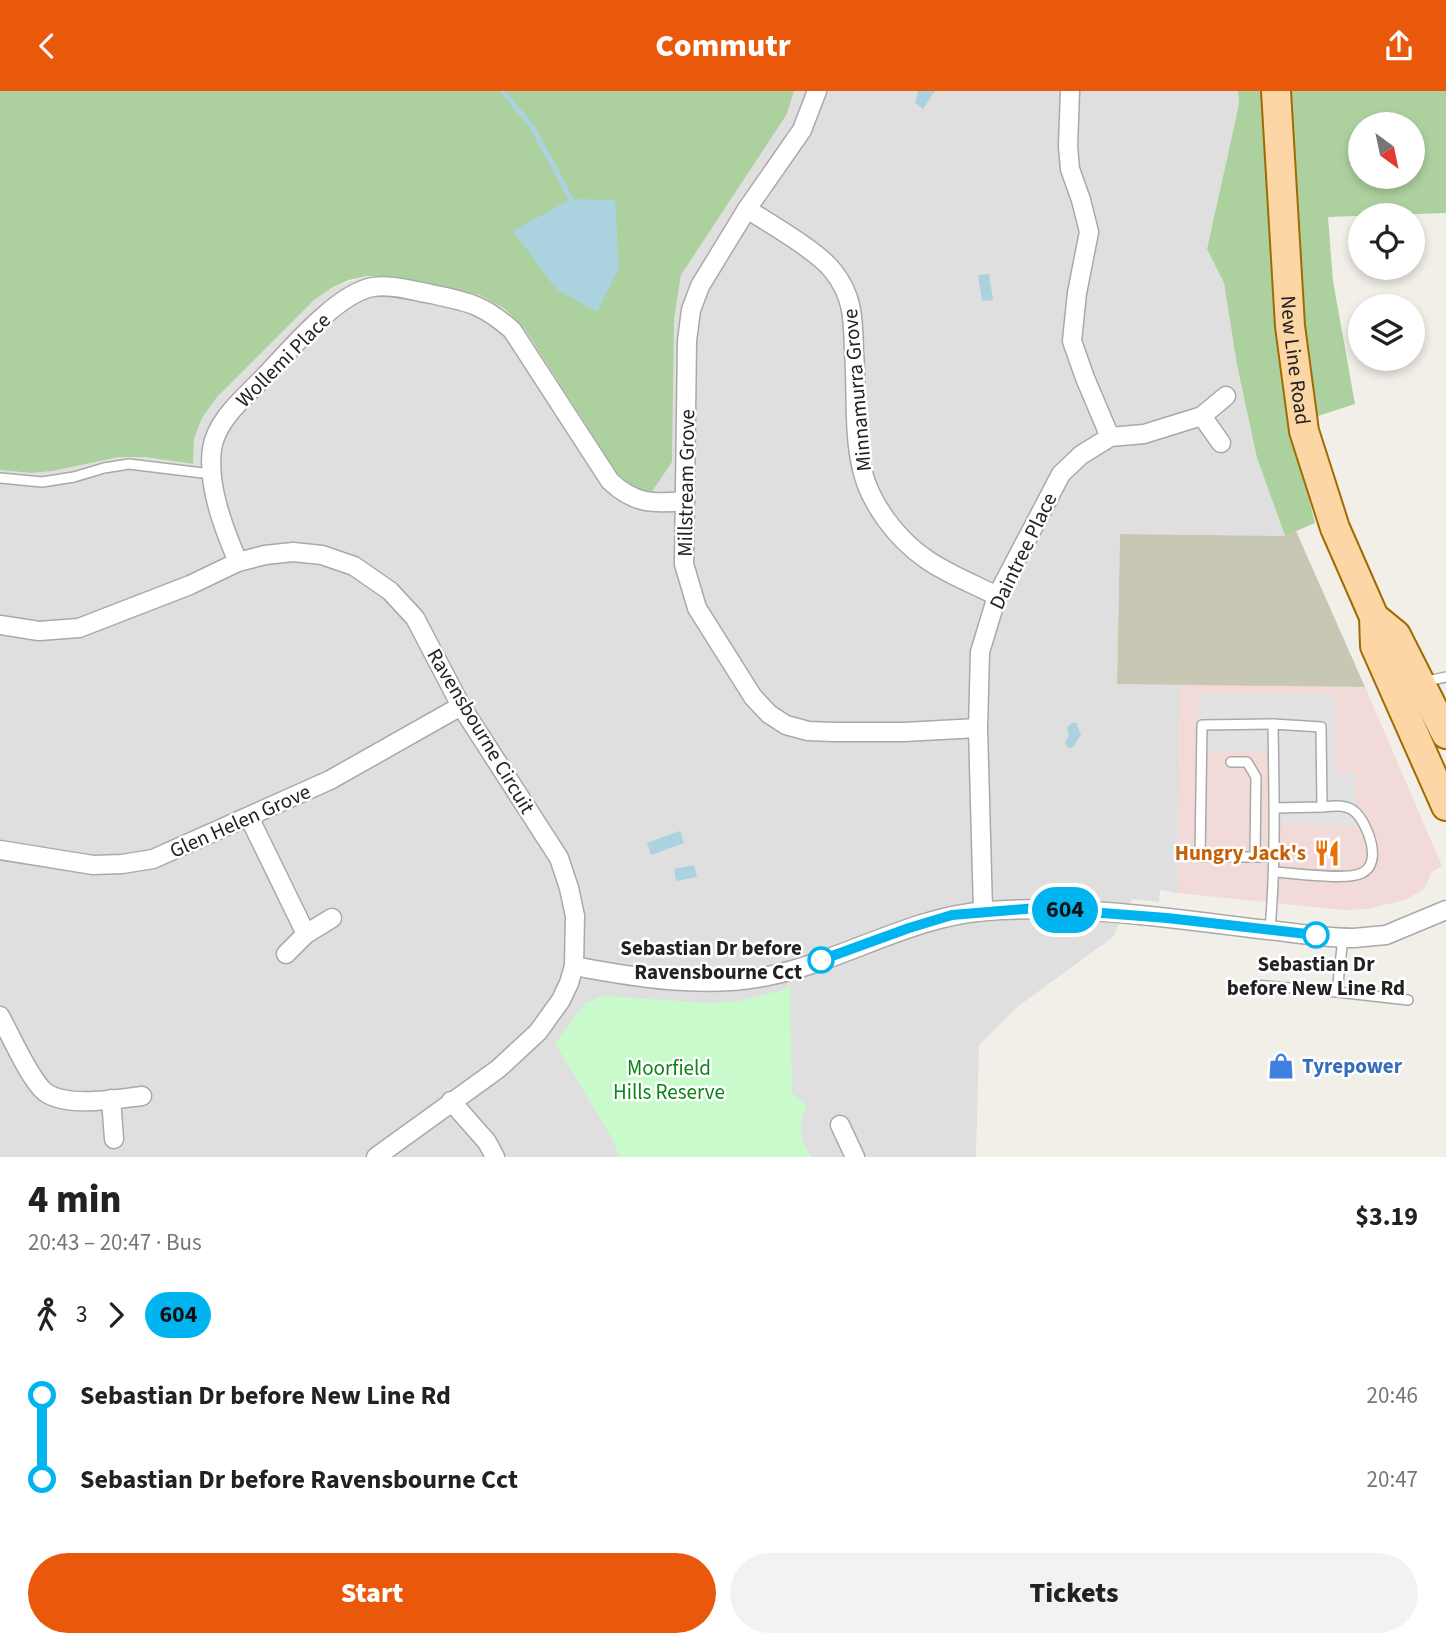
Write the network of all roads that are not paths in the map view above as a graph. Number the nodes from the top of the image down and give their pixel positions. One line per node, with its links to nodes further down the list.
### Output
1 (817, 91): 4 (street, Millstream Grove)
2 (1070, 91): 7 (street)
3 (1276, 91): 14 (main road, New Line Road)
4 (747, 209): 11 (street, Millstream Grove); 13 (street, Minnamurra Grove)
5 (1226, 396): 6 (street, Daintree Place)
6 (1202, 416): 7 (street, Daintree Place); 8 (street)
7 (1110, 437): 13 (street, Daintree Place)
8 (1221, 443)
9 (211, 474): 10 (lane); 11 (street, Wollemi Place); 12 (street, Wollemi Place)
10 (0, 478)
11 (685, 501): 19 (street, Millstream Grove)
12 (237, 562): 15 (street, Ravensbourne Circuit); 17 (street, Ravensbourne Circuit)
13 (997, 596): 19 (street, Daintree Place)
14 (1374, 617): 16 (main road, New Line Road); 22 (main road, New Line Road)
15 (0, 625)
16 (1433, 680): 20 (main road, New Line Road)
17 (461, 706): 25 (street, Glen Helen Grove); 39 (street, Ravensbourne Circuit)
18 (1273, 724): 23 (lane); 24 (lane); 27 (lane)
19 (978, 728): 33 (street, Daintree Place)
20 (1446, 734)
21 (1231, 762): 29 (lane)
22 (1446, 806)
23 (1322, 807): 24 (lane); 31 (lane)
24 (1274, 809): 30 (lane)
25 (249, 817): 26 (street, Glen Helen Grove); 36 (street)
26 (0, 850)
27 (1206, 857)
28 (1229, 857): 29 (lane)
29 (1255, 857): 30 (lane)
30 (1275, 857): 31 (lane)
31 (1275, 872): 35 (lane)
32 (1446, 910): 37 (street)
33 (983, 911): 35 (street); 39 (street)
34 (332, 918): 36 (street)
35 (1270, 930): 37 (street)
36 (306, 934): 38 (street)
37 (1343, 938): 41 (lane)
38 (286, 954)
39 (574, 966): 46 (street, Ravensbourne Circuit)
40 (1255, 985): 41 (lane)
41 (1337, 992): 42 (lane)
42 (1408, 1000)
43 (0, 1016): 45 (street)
44 (142, 1097): 45 (street)
45 (111, 1099): 48 (street)
46 (451, 1101): 49 (street, Ravensbourne Circuit); 50 (street)
47 (840, 1125): 51 (street)
48 (114, 1139)
49 (376, 1157)
50 (495, 1157)
51 (855, 1157)

